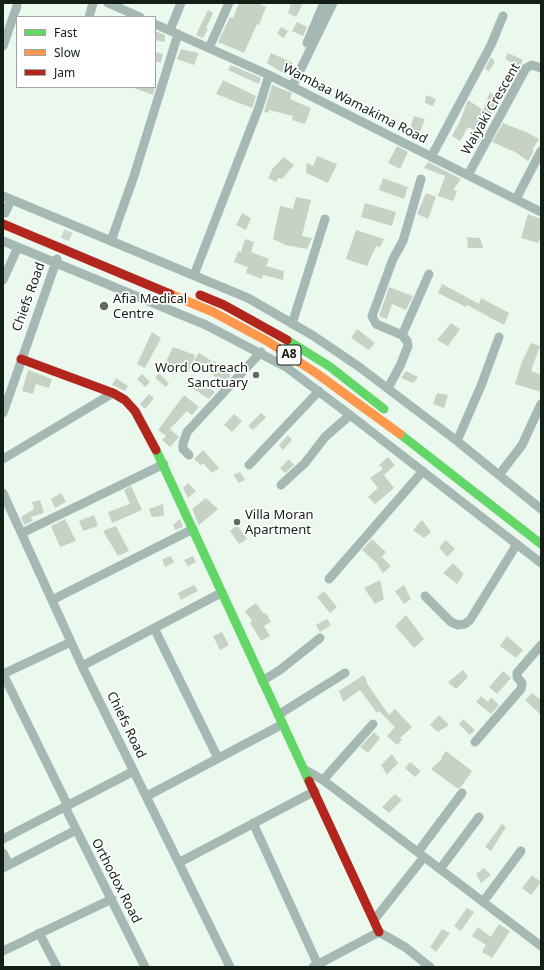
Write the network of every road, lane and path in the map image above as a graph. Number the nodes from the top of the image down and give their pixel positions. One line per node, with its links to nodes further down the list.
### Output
1 (93, 3): 8 (street)
2 (182, 3): 12 (street)
3 (229, 3): 14 (street)
4 (324, 3): 17 (street)
5 (333, 3): 17 (street)
6 (112, 4): 9 (street)
7 (17, 6): 13 (street)
8 (89, 16)
9 (138, 16)
10 (503, 16): 19 (street)
11 (156, 24): 12 (street, Wambaa Wamakima Road)
12 (174, 32): 14 (street, Wambaa Wamakima Road); 29 (street)
13 (3, 46)
14 (209, 48): 16 (street, Wambaa Wamakima Road)
15 (541, 68): 20 (street, Waiyaki Crescent)
16 (269, 74): 17 (street, Wambaa Wamakima Road); 33 (street)
17 (290, 85): 19 (street, Wambaa Wamakima Road)
18 (541, 151): 23 (street)
19 (431, 157): 20 (street, Wambaa Wamakima Road)
20 (468, 175): 23 (street, Wambaa Wamakima Road)
21 (421, 179): 37 (street)
22 (7, 198): 25 (street); 29 (street)
23 (516, 199): 24 (street, Wambaa Wamakima Road)
24 (541, 212)
25 (6, 214)
26 (325, 219): 36 (street)
27 (3, 224): 59 (main road, A8, bridge)
28 (3, 241): 30 (street)
29 (111, 241): 33 (street)
30 (18, 248): 31 (street); 34 (street)
31 (56, 260): 39 (street); 40 (street, Chiefs Road)
32 (429, 274): 37 (street)
33 (194, 275): 36 (street)
34 (3, 280)
35 (189, 290): 46 (main road, A8, bridge)
36 (292, 324): 41 (street)
37 (402, 335): 41 (street)
38 (499, 337): 48 (street)
39 (261, 352): 42 (street); 49 (street)
40 (21, 359): 43 (main road); 45 (street, Chiefs Road)
41 (388, 388): 48 (street)
42 (318, 391): 47 (street); 52 (street)
43 (113, 393): 50 (street); 51 (main road)
44 (541, 404): 54 (street)
45 (4, 408)
46 (391, 414)
47 (350, 415): 53 (street); 55 (street)
48 (457, 441): 54 (street)
49 (189, 455)
50 (3, 459)
51 (164, 464): 60 (main road); 61 (street)
52 (249, 465)
53 (422, 471): 58 (street); 65 (street)
54 (499, 475): 57 (street)
55 (281, 485)
56 (3, 493): 61 (street, Chiefs Road)
57 (541, 508)
58 (476, 512): 59 (street); 62 (street)
59 (501, 513): 63 (main road, A8, bridge)
60 (192, 529): 66 (main road); 68 (street)
61 (22, 533): 68 (street, Chiefs Road)
62 (517, 544): 64 (street); 67 (street)
63 (541, 544)
64 (541, 563)
65 (329, 579)
66 (221, 593): 69 (street); 76 (main road)
67 (425, 596)
68 (52, 600): 71 (street, Chiefs Road)
69 (154, 628): 73 (street); 81 (street)
70 (320, 638): 76 (street)
71 (71, 642): 73 (street, Chiefs Road); 75 (street)
72 (541, 645): 80 (street)
73 (82, 666): 83 (street, Chiefs Road)
74 (345, 673): 77 (street)
75 (3, 674): 88 (street, Orthodox Road)
76 (262, 681): 77 (main road)
77 (278, 715): 78 (main road)
78 (283, 724): 81 (street); 82 (main road)
79 (373, 724): 84 (street)
80 (475, 742)
81 (218, 758): 87 (street)
82 (305, 770): 84 (street); 85 (main road)
83 (134, 772): 87 (street, Chiefs Road); 88 (street)
84 (323, 780): 95 (street)
85 (315, 790): 90 (street); 101 (main road)
86 (462, 793): 95 (street)
87 (147, 796): 96 (street, Chiefs Road)
88 (66, 807): 91 (street, Orthodox Road); 92 (street)
89 (479, 817): 98 (street)
90 (252, 823): 96 (street); 106 (street)
91 (76, 830): 97 (street); 99 (street, Orthodox Road)
92 (3, 839)
93 (521, 851): 100 (street)
94 (3, 853): 97 (street)
95 (421, 854): 98 (street); 101 (street)
96 (180, 862): 109 (street, Chiefs Road)
97 (6, 867)
98 (440, 869): 100 (street)
99 (112, 899): 103 (street); 108 (street, Orthodox Road)
100 (483, 902): 104 (street)
101 (374, 920): 102 (main road)
102 (379, 932): 106 (street); 110 (street)
103 (39, 933): 105 (street); 107 (street)
104 (541, 946)
105 (3, 951)
106 (315, 966)
107 (57, 967)
108 (145, 967)
109 (230, 967)
110 (430, 967)

